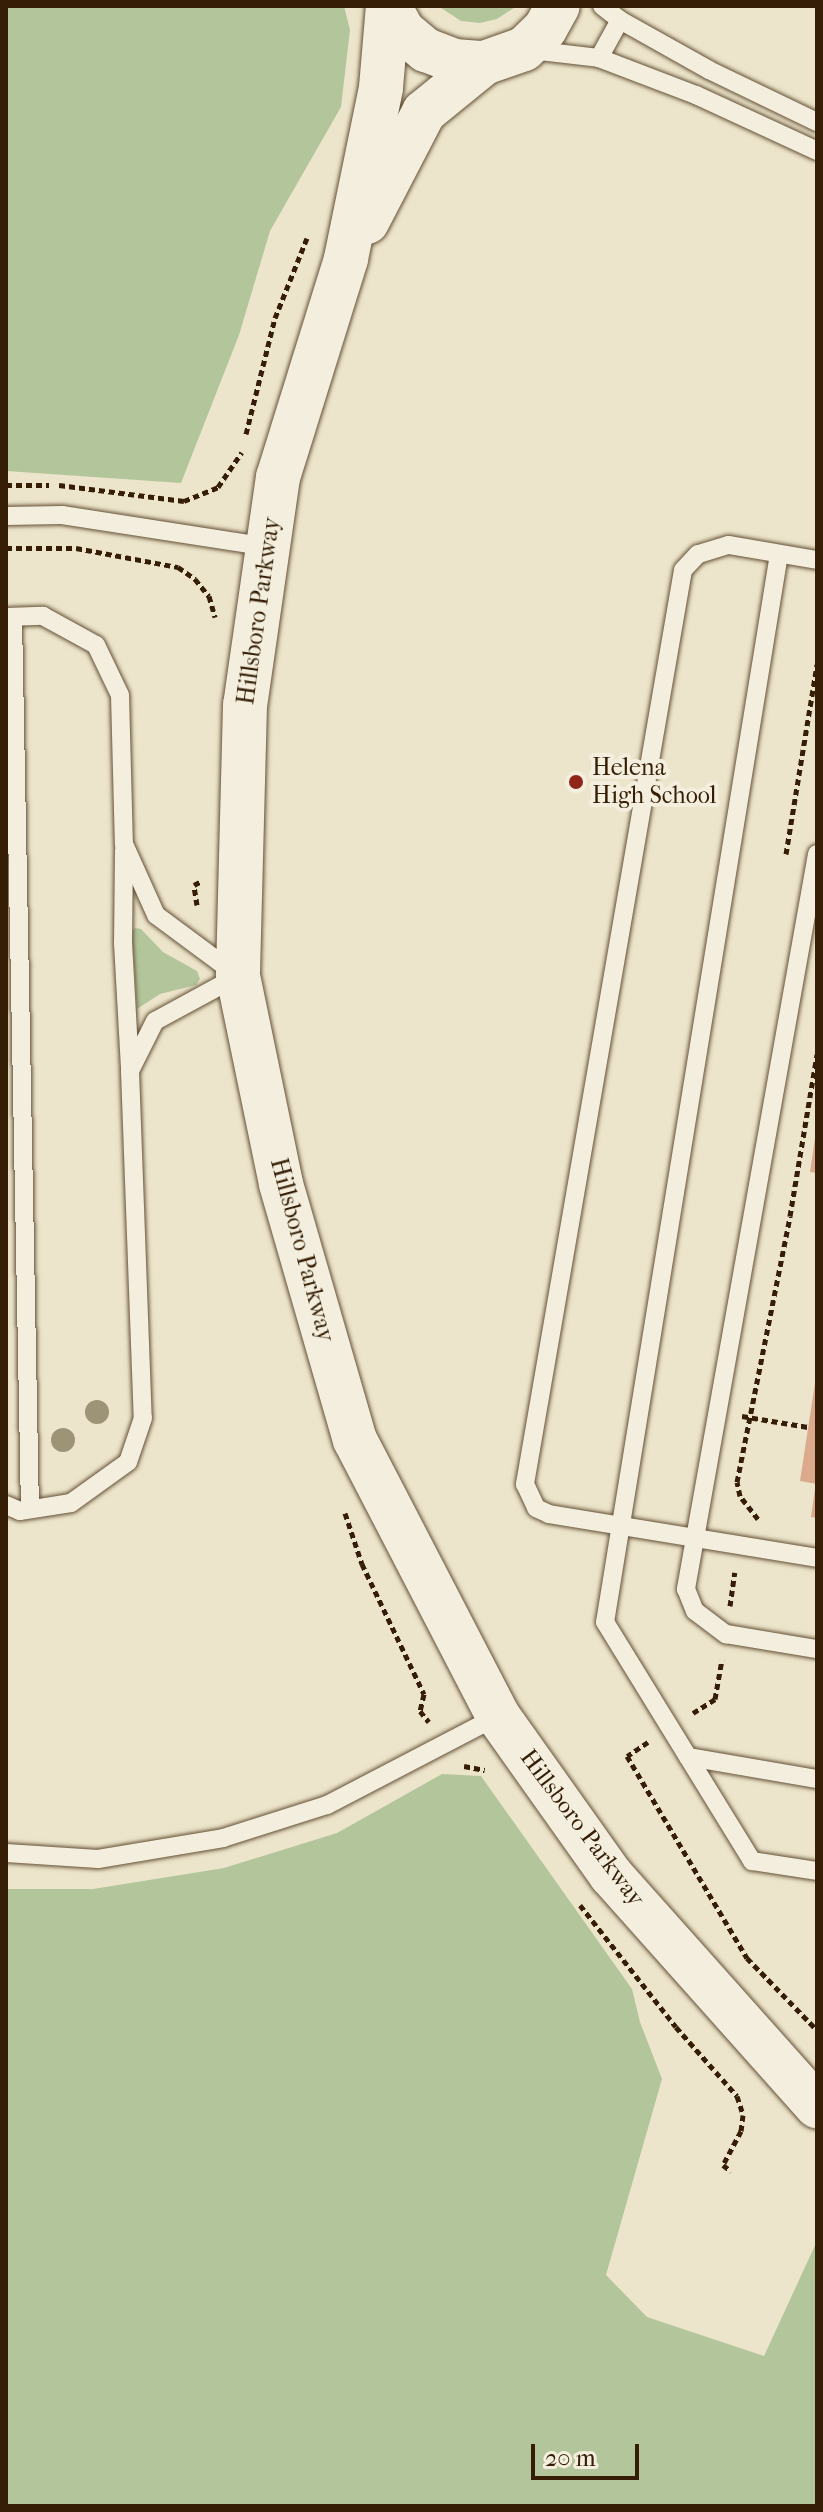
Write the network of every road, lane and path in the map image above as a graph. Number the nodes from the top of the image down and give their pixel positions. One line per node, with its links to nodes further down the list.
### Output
1 (389, 6): 7 (street); 11 (street, Hillsboro Parkway)
2 (558, 6): 5 (street)
3 (602, 6): 4 (lane)
4 (620, 20): 6 (lane); 8 (lane)
5 (524, 49): 6 (lane); 7 (street)
6 (599, 58): 9 (lane)
7 (484, 63): 11 (street, Hillsboro Parkway)
8 (817, 122)
9 (817, 151)
10 (309, 234): 12 (path)
11 (346, 259): 14 (street, Hillsboro Parkway)
12 (172, 501)
13 (6, 516): 14 (lane)
14 (268, 547): 24 (street, Hillsboro Parkway)
15 (6, 548): 19 (path)
16 (779, 554): 17 (lane); 33 (lane); 33 (lane)
17 (817, 560)
18 (10, 617): 20 (lane); 31 (lane)
19 (215, 630)
20 (124, 844): 24 (lane); 26 (lane)
21 (817, 854): 27 (lane)
22 (204, 871): 23 (path)
23 (194, 885)
24 (238, 976): 26 (lane); 37 (street, Hillsboro Parkway)
25 (817, 1054): 28 (path)
26 (130, 1071): 31 (lane)
27 (718, 1412): 28 (path); 34 (lane)
28 (753, 1418): 29 (path); 32 (path)
29 (808, 1427)
30 (6, 1505): 31 (lane)
31 (30, 1509)
32 (767, 1525)
33 (620, 1526): 34 (lane); 39 (lane)
34 (696, 1538): 35 (lane); 36 (lane)
35 (817, 1558)
36 (817, 1649)
37 (498, 1716): 43 (lane); 47 (street, Hillsboro Parkway)
38 (627, 1756): 46 (path)
39 (688, 1757): 42 (lane); 44 (lane)
40 (455, 1768): 41 (path)
41 (490, 1772)
42 (817, 1779)
43 (6, 1853)
44 (817, 1871)
45 (571, 1894): 48 (path)
46 (817, 2030)
47 (817, 2106)
48 (731, 2171)

